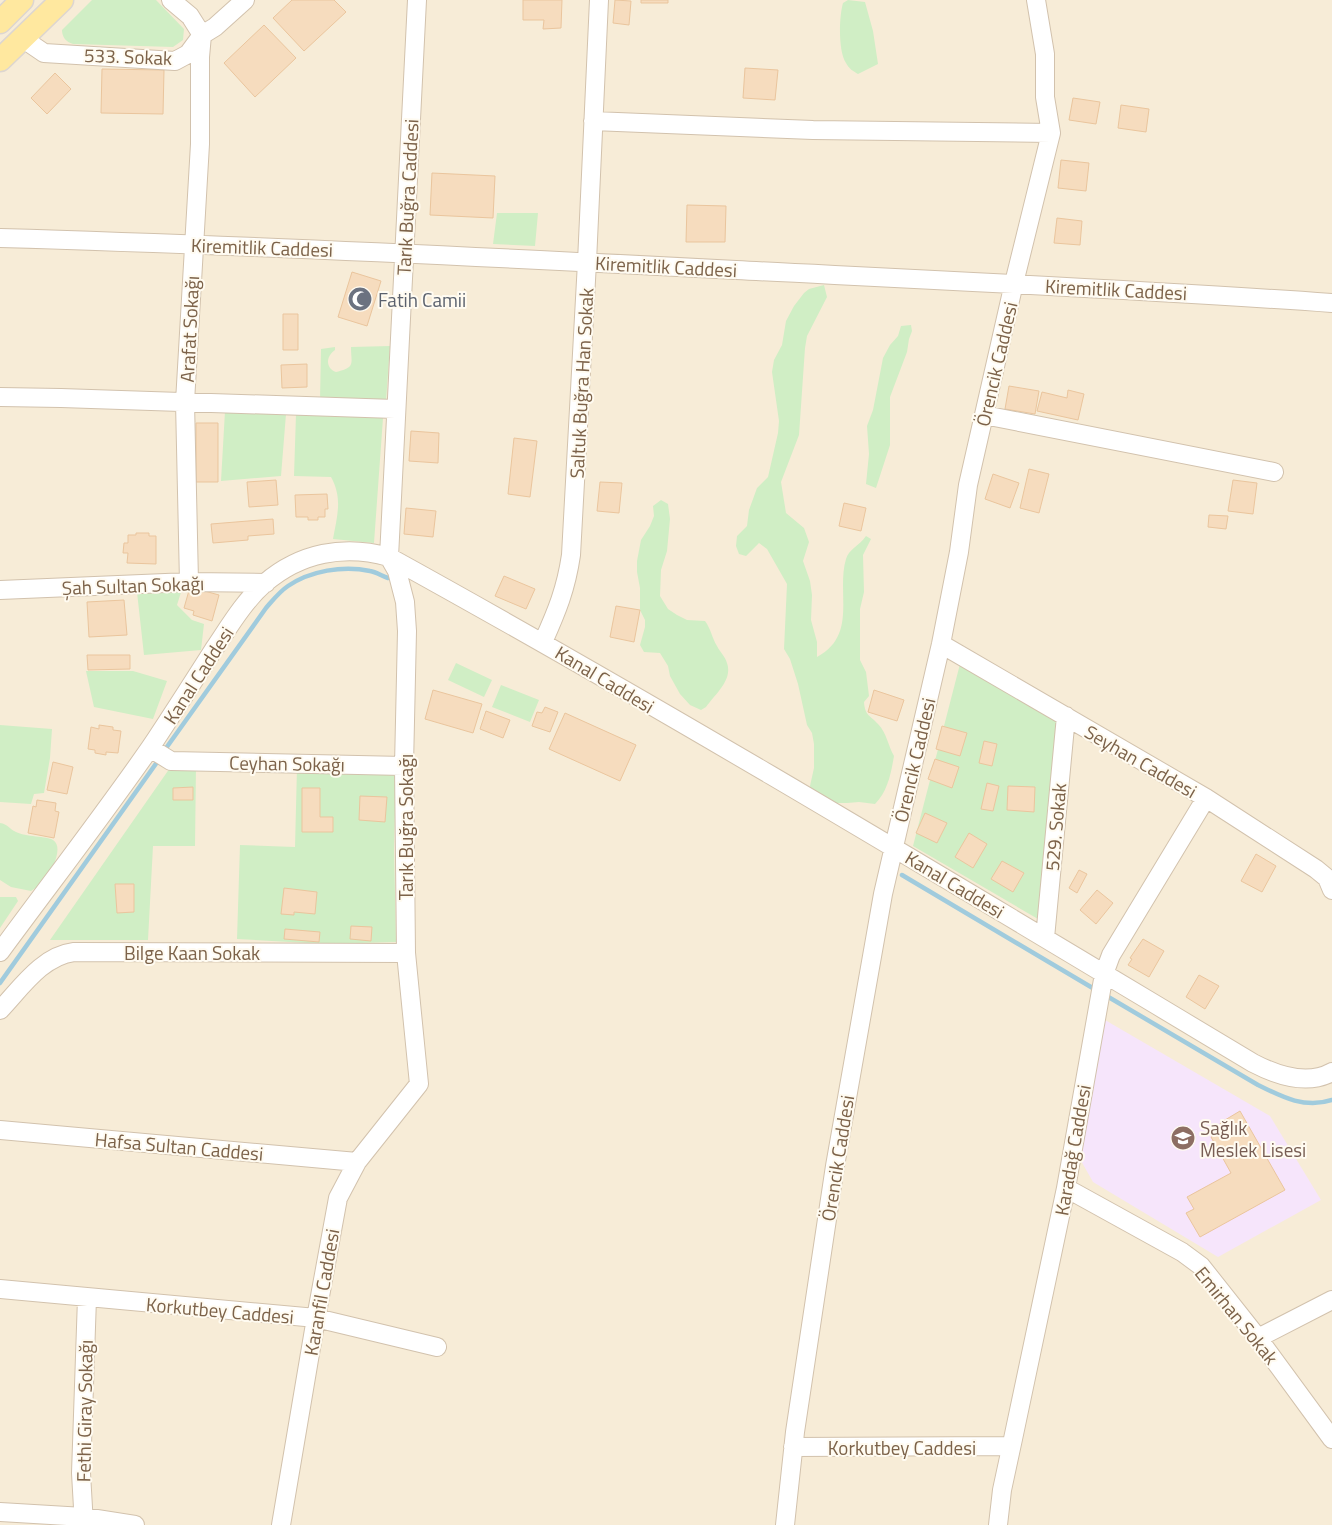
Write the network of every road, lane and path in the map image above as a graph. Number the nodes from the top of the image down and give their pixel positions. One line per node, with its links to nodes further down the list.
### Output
1 (22, 0): 8 (main road)
2 (62, 0): 10 (main road)
3 (171, 0): 9 (street)
4 (245, 0): 9 (street, 533. Sokak)
5 (417, 0): 16 (street, Tarık Buğra Caddesi)
6 (599, 0): 12 (street, Saltuk Buğra Han Sokak)
7 (1036, 0): 13 (street, Örencik Caddesi)
8 (0, 22)
9 (202, 35): 10 (street, 533. Sokak); 15 (street, Arafat Sokağı)
10 (22, 38): 11 (main road)
11 (0, 60)
12 (593, 121): 13 (street); 17 (street, Saltuk Buğra Han Sokak)
13 (1050, 133): 18 (street, Örencik Caddesi)
14 (0, 238): 15 (street, Kiremitlik Caddesi)
15 (195, 244): 16 (street, Kiremitlik Caddesi); 21 (street, Arafat Sokağı)
16 (404, 253): 17 (street, Kiremitlik Caddesi); 22 (street, Tarık Buğra Caddesi)
17 (587, 262): 18 (street, Kiremitlik Caddesi); 29 (street, Saltuk Buğra Han Sokak)
18 (1014, 283): 19 (street, Kiremitlik Caddesi); 23 (street, Örencik Caddesi)
19 (1332, 303)
20 (0, 397): 21 (street)
21 (185, 402): 22 (street); 26 (street, Arafat Sokağı)
22 (395, 409): 25 (street, Tarık Buğra Caddesi)
23 (984, 415): 24 (street); 30 (street, Örencik Caddesi)
24 (1274, 472)
25 (393, 564): 27 (street, Kanal Caddesi); 29 (street, Kanal Caddesi); 33 (street, Tarık Buğra Sokağı)
26 (189, 582): 27 (street, Şah Sultan Sokağı); 28 (street, Şah Sultan Sokağı)
27 (266, 582): 32 (street, Kanal Caddesi)
28 (0, 590)
29 (543, 642): 35 (street, Kanal Caddesi)
30 (941, 644): 31 (street, Seyhan Caddesi); 35 (street, Örencik Caddesi)
31 (1066, 716): 34 (street, Seyhan Caddesi); 37 (street, 529. Sokak)
32 (150, 748): 33 (street, Ceyhan Sokağı); 38 (street, Kanal Caddesi)
33 (404, 766): 39 (street, Tarık Buğra Sokağı)
34 (1206, 798): 36 (street, Seyhan Caddesi); 40 (street, Karadağ Caddesi)
35 (894, 847): 37 (street, Kanal Caddesi); 55 (street, Örencik Caddesi)
36 (1332, 890)
37 (1045, 938): 40 (street, Kanal Caddesi)
38 (0, 952)
39 (406, 953): 41 (street, Bilge Kaan Sokak); 43 (street, Tarık Buğra Sokağı)
40 (1103, 978): 42 (street, Kanal Caddesi); 46 (street, Karadağ Caddesi)
41 (0, 1010)
42 (1332, 1072)
43 (419, 1084): 45 (street, Karanfil Caddesi)
44 (0, 1130): 45 (street, Hafsa Sultan Caddesi)
45 (357, 1162): 50 (street, Karanfil Caddesi)
46 (1066, 1188): 51 (street, Emirhan Sokak); 54 (street, Karadağ Caddesi)
47 (0, 1289): 48 (street, Korkutbey Caddesi)
48 (87, 1298): 50 (street, Korkutbey Caddesi); 57 (street, Fethi Giray Sokağı)
49 (1332, 1300): 51 (street)
50 (316, 1318): 52 (street, Korkutbey Caddesi); 59 (street, Karanfil Caddesi)
51 (1258, 1338): 53 (street, Emirhan Sokak)
52 (437, 1347)
53 (1332, 1439)
54 (1011, 1446): 55 (street, Korkutbey Caddesi); 61 (street, Karadağ Caddesi)
55 (793, 1447): 60 (street, Örencik Caddesi)
56 (0, 1512): 57 (street)
57 (84, 1521): 58 (street)
58 (135, 1525)
59 (281, 1525)
60 (784, 1525)
61 (998, 1525)

